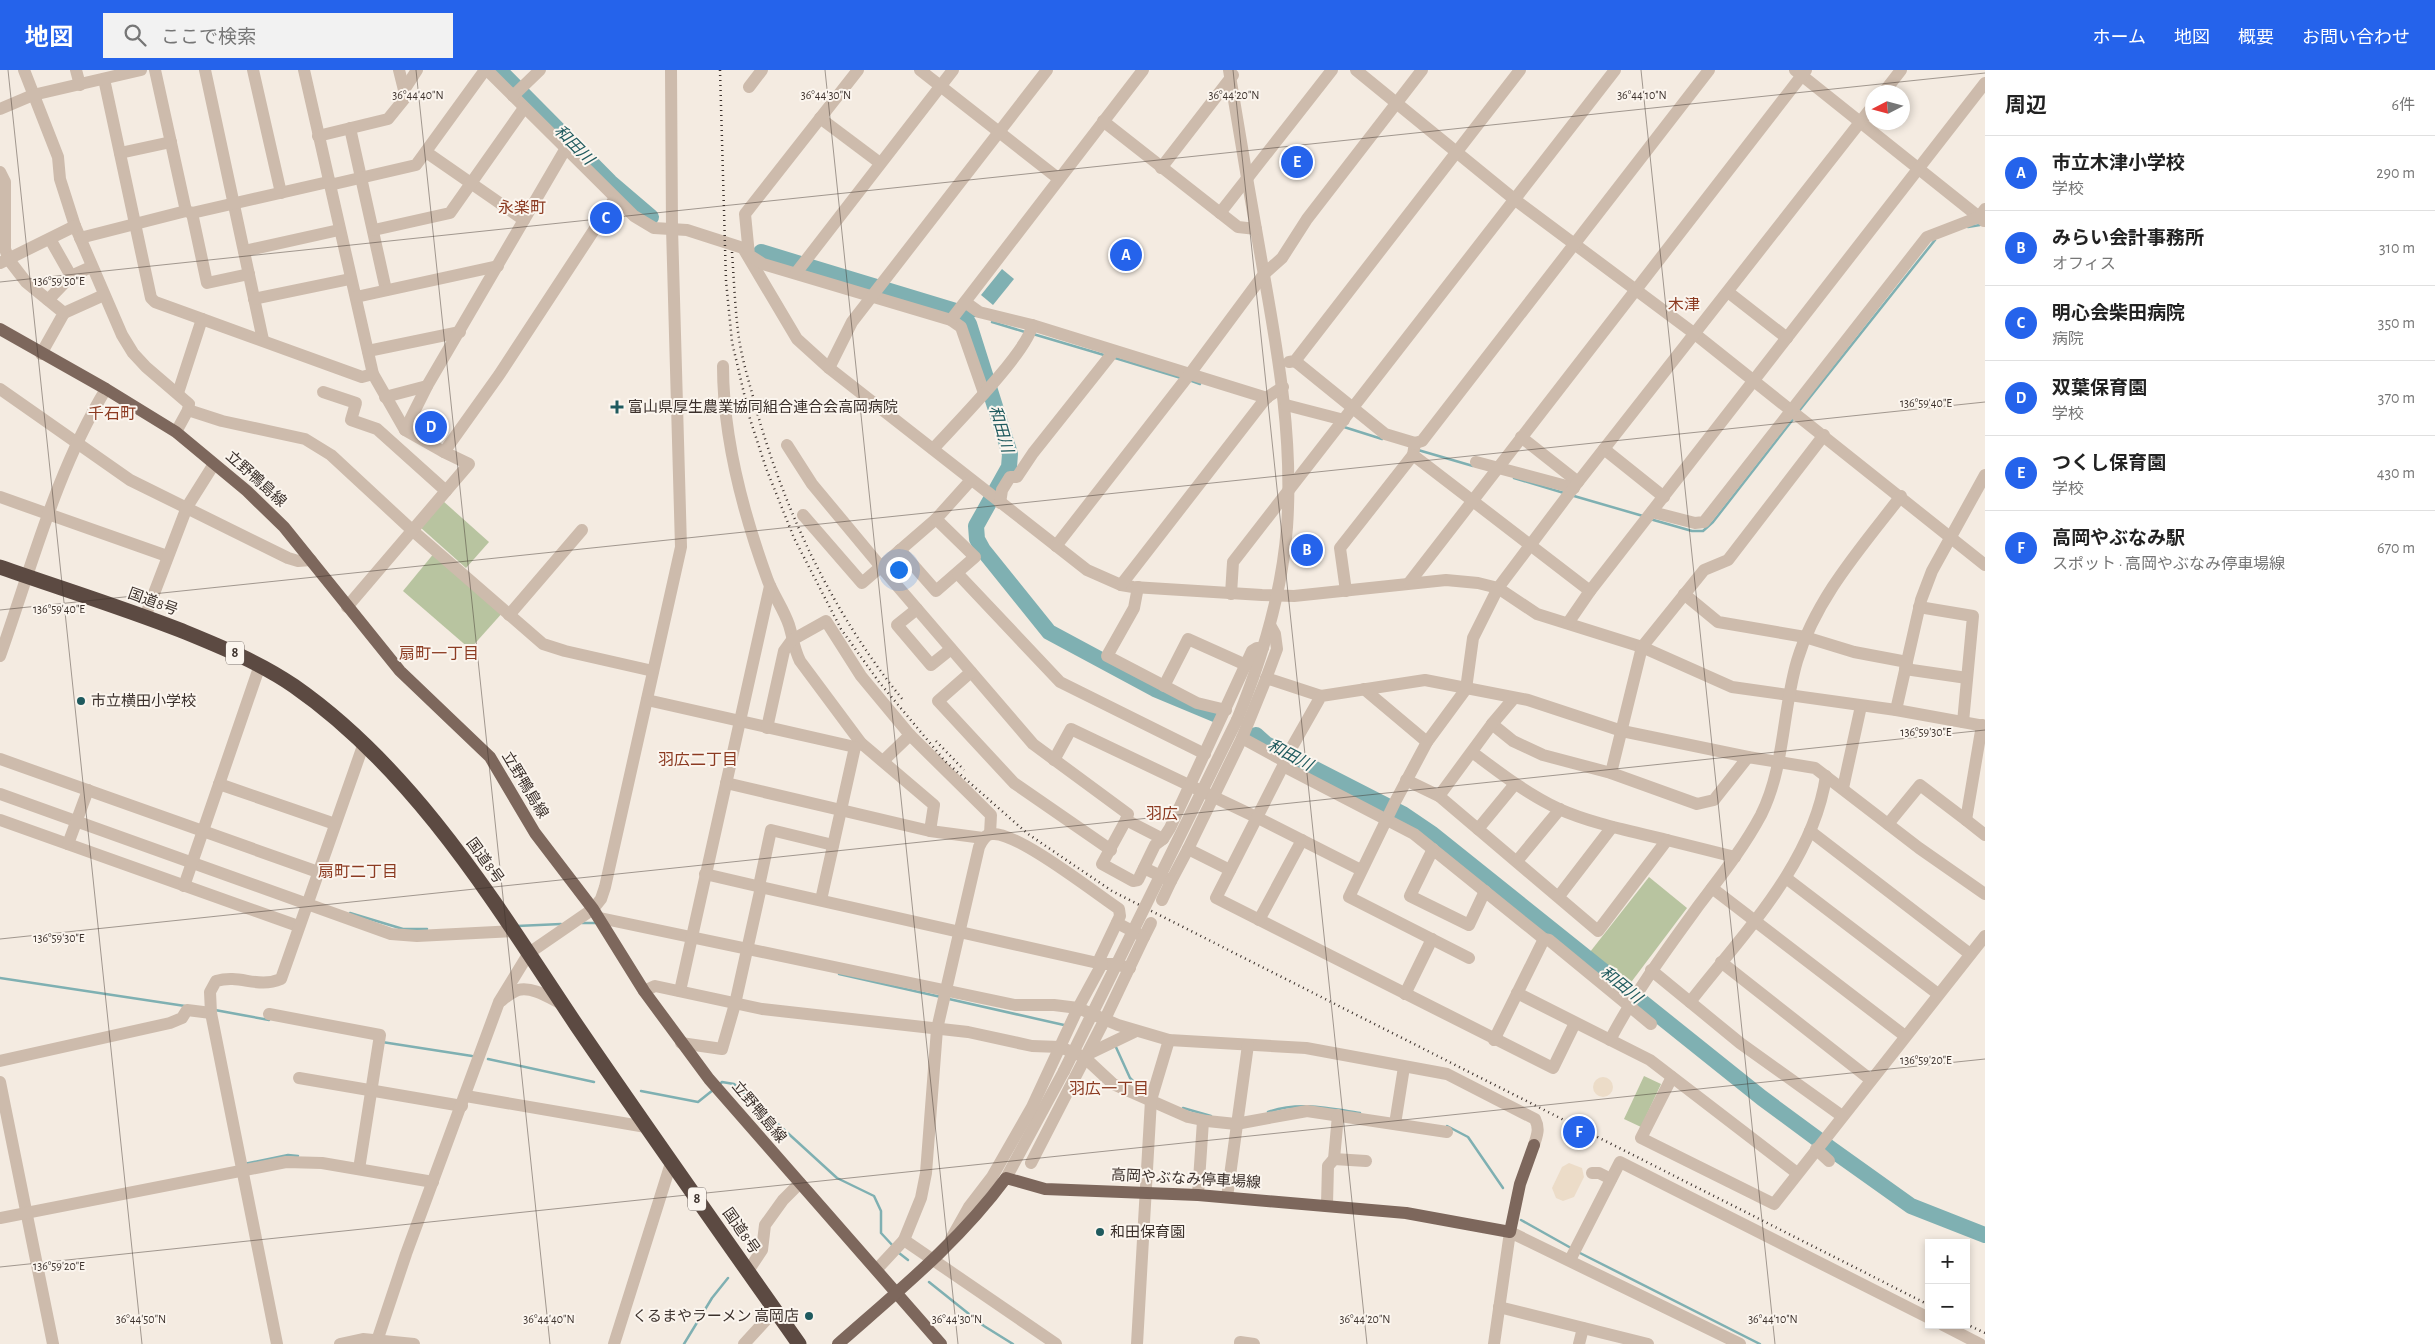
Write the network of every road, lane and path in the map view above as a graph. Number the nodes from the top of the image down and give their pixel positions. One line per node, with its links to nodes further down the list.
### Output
1 (24, 70): 35 (street)
2 (76, 70): 30 (street)
3 (155, 70): 47 (street)
4 (205, 70): 64 (street)
5 (253, 70): 61 (street)
6 (304, 70): 46 (street)
7 (399, 70): 34 (street)
8 (417, 70): 34 (street)
9 (486, 70): 36 (street); 49 (street)
10 (540, 70): 36 (street)
11 (671, 70): 70 (street)
12 (762, 70): 33 (street)
13 (858, 70): 41 (street)
14 (920, 70): 32 (street)
15 (953, 70): 32 (street)
16 (1047, 70): 45 (street)
17 (1143, 70): 42 (street)
18 (1332, 70): 58 (street)
19 (1356, 70): 37 (street)
20 (1422, 70): 37 (street)
21 (1520, 70): 51 (street)
22 (1615, 70): 63 (street)
23 (1709, 70): 76 (street)
24 (1901, 70): 31 (street)
25 (133, 71): 28 (street)
26 (1801, 72): 43 (street); 88 (street)
27 (1232, 73): 54 (street); 58 (street)
28 (104, 79): 30 (street); 50 (street)
29 (1985, 83): 53 (street)
30 (80, 85): 35 (street)
31 (1889, 85)
32 (941, 86): 45 (street); 52 (street)
33 (749, 87)
34 (404, 90): 44 (street)
35 (33, 95): 39 (street); 74 (street)
36 (514, 95): 38 (street)
37 (1398, 102): 51 (street); 84 (street)
38 (524, 108): 48 (street); 60 (street)
39 (0, 109)
40 (1865, 117): 43 (street)
41 (820, 118): 52 (street); 78 (street)
42 (1103, 121): 54 (street); 57 (street)
43 (1861, 122): 53 (street); 89 (street)
44 (350, 128): 46 (street); 56 (street)
45 (1000, 132): 57 (street); 90 (street)
46 (318, 136): 59 (street)
47 (171, 142): 50 (street); 65 (street)
48 (566, 148): 62 (street); 68 (street)
49 (426, 152): 56 (street); 60 (street)
50 (120, 153): 69 (street)
51 (1457, 153): 63 (street); 108 (street)
52 (880, 163): 82 (street)
53 (1919, 167): 67 (street); 103 (street)
54 (1161, 168): 66 (street)
55 (0, 172): 79 (street)
56 (362, 178): 59 (street); 73 (street)
57 (1059, 179): 95 (street)
58 (1247, 179): 66 (street); 71 (street)
59 (328, 182): 61 (street); 72 (street)
60 (471, 182): 68 (street); 73 (street)
61 (281, 193): 64 (street)
62 (615, 198): 70 (street); 138 (street)
63 (1514, 199): 76 (street); 125 (street)
64 (234, 202): 65 (street); 77 (street)
65 (189, 212): 69 (street); 83 (street)
66 (1220, 214): 71 (street)
67 (1983, 216): 127 (street)
68 (524, 220): 80 (street)
69 (135, 224): 74 (street); 98 (street)
70 (672, 228): 78 (street); 197 (street)
71 (1256, 229): 84 (street)
72 (339, 230): 77 (street); 86 (street)
73 (374, 230): 87 (street)
74 (78, 232): 75 (street); 81 (street)
75 (50, 239): 79 (street); 85 (street)
76 (1573, 244): 88 (street); 137 (street)
77 (244, 251): 83 (street)
78 (749, 255): 82 (street); 111 (street)
79 (4, 262): 94 (street)
80 (498, 266): 87 (street); 101 (street)
81 (92, 267): 85 (street); 91 (street)
82 (797, 272): 90 (street)
83 (248, 274): 93 (street)
84 (1264, 274): 109 (street); 113 (street)
85 (71, 276): 94 (street)
86 (350, 279): 92 (street); 93 (street)
87 (386, 290): 92 (street)
88 (1635, 290): 102 (street); 132 (street)
89 (1728, 292): 102 (street); 103 (street)
90 (874, 294): 97 (street); 111 (street)
91 (104, 295): 96 (street); 121 (street)
92 (356, 297): 105 (street)
93 (254, 299): 104 (street)
94 (48, 300): 96 (street)
95 (964, 304): 97 (street); 100 (street)
96 (64, 313): 106 (street)
97 (952, 318): 119 (street)
98 (202, 319): 104 (street); 121 (street)
99 (0, 329): 106 (main road, 立野鴨島線)
100 (1031, 330): 107 (street); 119 (street)
101 (460, 332): 105 (street); 115 (street)
102 (1695, 334): 114 (street); 136 (street)
103 (1787, 338): 114 (street)
104 (263, 340): 112 (street)
105 (368, 351): 112 (street)
106 (41, 354): 118 (main road, 立野鴨島線)
107 (1111, 355): 113 (street); 150 (street)
108 (1295, 361): 109 (street); 125 (street)
109 (1279, 363): 116 (street)
110 (723, 366): 172 (street)
111 (829, 368): 135 (street)
112 (373, 374): 122 (street)
113 (1186, 378): 123 (street); 161 (street)
114 (1754, 381): 127 (street); 148 (street)
115 (427, 386): 122 (street); 129 (street)
116 (1283, 386): 123 (street); 124 (street)
117 (0, 389): 133 (street)
118 (106, 389): 130 (main road, 立野鴨島線); 133 (street)
119 (988, 389): 135 (street)
120 (323, 392): 145 (street)
121 (178, 393): 126 (street)
122 (386, 397): 129 (street)
123 (1264, 401): 171 (street)
124 (1286, 405): 128 (street); 146 (street)
125 (1353, 408): 128 (street); 137 (street)
126 (188, 410): 130 (street); 158 (street)
127 (1796, 412): 131 (street); 153 (street)
128 (1340, 426): 146 (street)
129 (406, 430): 138 (street)
130 (176, 432): 140 (main road, 立野鴨島線)
131 (1824, 435): 147 (street); 178 (street)
132 (1521, 437): 141 (street); 144 (street)
133 (76, 443): 152 (street); 154 (street)
134 (787, 446): 167 (street)
135 (933, 449): 143 (street)
136 (1604, 449): 144 (street); 148 (street)
137 (1414, 450): 151 (street); 175 (street)
138 (444, 452): 145 (street)
139 (1476, 462): 141 (street)
140 (214, 464): 152 (street); 164 (main road, 立野鴨島線)
141 (1494, 471): 144 (street); 151 (street)
142 (1985, 475): 159 (street)
143 (971, 480): 150 (street); 156 (street)
144 (1572, 490): 160 (street)
145 (446, 491): 158 (street)
146 (1289, 491): 177 (street); 179 (street)
147 (1901, 496): 159 (street); 188 (street)
148 (1664, 497): 153 (street)
149 (0, 498): 154 (street)
150 (995, 499): 161 (street)
151 (1471, 500): 160 (street); 170 (street)
152 (187, 507): 163 (street); 164 (street)
153 (1652, 512): 176 (street)
154 (48, 515): 163 (street); 169 (street)
155 (803, 515): 167 (street)
156 (936, 518): 162 (street); 168 (street)
157 (582, 530): 183 (street)
158 (413, 531): 180 (street); 183 (street)
159 (1951, 537): 165 (street); 181 (street)
160 (1530, 545): 174 (street); 176 (street)
161 (1056, 546): 171 (street)
162 (900, 550): 167 (street); 168 (street)
163 (167, 556): 184 (street)
164 (312, 560): 180 (main road, 立野鴨島線)
165 (1985, 565)
166 (0, 566): 169 (highway, 国道8号 / 8)
167 (881, 567): 182 (street)
168 (958, 574): 223 (street)
169 (28, 576): 184 (highway, 国道8号 / 8); 193 (street)
170 (1409, 583): 174 (street); 175 (street)
171 (1121, 585): 173 (street)
172 (770, 586): 189 (street); 211 (street)
173 (1138, 588): 177 (street); 201 (street)
174 (1498, 588): 186 (street); 203 (street)
175 (1346, 590): 179 (street)
176 (1590, 591): 186 (street)
177 (1231, 594): 179 (street)
178 (1684, 594): 188 (street); 190 (street)
179 (1277, 596): 187 (street)
180 (347, 607): 287 (main road, 立野鴨島線)
181 (1919, 607): 185 (street); 196 (street)
182 (917, 609): 192 (street); 192 (street)
183 (509, 615): 197 (street)
184 (145, 617): 194 (highway, 国道8号 / 8)
185 (1979, 617): 200 (street)
186 (1568, 623): 190 (street)
187 (1270, 625): 191 (street); 199 (street)
188 (1805, 637): 196 (street); 204 (street)
189 (792, 640): 215 (street); 217 (street); 221 (street)
190 (1642, 647): 204 (street); 216 (street)
191 (1263, 648): 195 (street); 363 (street, bridge)
192 (951, 649): 198 (street)
193 (0, 656)
194 (260, 665): 220 (highway, 国道8号 / 8); 234 (street)
195 (1246, 665): 201 (street); 209 (street)
196 (1906, 665): 200 (street); 210 (street)
197 (653, 671): 207 (street)
198 (971, 672): 226 (street); 267 (street)
199 (1266, 678): 205 (street); 218 (street)
200 (1967, 678): 212 (street)
201 (1164, 686): 209 (street)
202 (1364, 689): 203 (street); 205 (street); 219 (street)
203 (1466, 689): 206 (street); 219 (street)
204 (1788, 695): 208 (street); 229 (street)
205 (1321, 696): 228 (street)
206 (1514, 698): 213 (street); 216 (street)
207 (647, 700): 211 (street); 287 (street)
208 (1861, 706): 210 (street); 237 (street)
209 (1226, 710): 223 (street)
210 (1896, 710): 212 (street)
211 (740, 721): 215 (street); 233 (street)
212 (1963, 722): 214 (street)
213 (1492, 724): 222 (street); 230 (street)
214 (1984, 725): 249 (street)
215 (767, 728): 221 (street)
216 (1622, 731): 224 (street); 230 (street)
217 (910, 736): 227 (street); 259 (street)
218 (1242, 738): 228 (street); 240 (street)
219 (1427, 742): 232 (street)
220 (364, 743): 251 (street); 293 (highway, 国道8号 / 8)
221 (858, 745): 227 (street); 243 (street)
222 (1472, 752): 235 (street); 241 (street)
223 (1205, 754): 236 (street)
224 (1748, 756): 229 (street); 230 (street)
225 (0, 759): 238 (street)
226 (1054, 760): 236 (street); 248 (street)
227 (883, 761): 257 (street)
228 (1284, 762): 244 (street); 246 (street)
229 (1778, 763): 231 (street); 268 (street)
230 (1611, 774)
231 (1826, 776): 237 (street); 255 (street)
232 (1406, 780): 241 (street); 244 (street)
233 (726, 783): 243 (street); 275 (street)
234 (219, 784): 251 (street); 256 (street)
235 (1515, 784): 242 (street); 254 (street)
236 (1195, 788): 240 (street); 245 (street); 260 (street)
237 (1843, 788): 252 (street)
238 (88, 790): 250 (street); 256 (street)
239 (0, 794): 250 (street)
240 (1212, 796): 246 (street); 265 (street)
241 (1439, 796): 254 (street)
242 (1560, 809): 253 (street); 269 (street)
243 (840, 810): 257 (street); 264 (street)
244 (1391, 812): 266 (street); 273 (street)
245 (1189, 814)
246 (1256, 817): 261 (street); 272 (street)
247 (0, 820): 263 (street)
248 (1126, 820): 260 (street); 267 (street)
249 (1966, 820): 252 (street); 258 (street)
250 (77, 821): 263 (street); 270 (street)
251 (335, 824): 274 (street)
252 (1888, 824): 282 (street)
253 (1612, 826): 262 (street); 283 (street)
254 (1478, 829): 269 (street)
255 (1810, 830): 276 (street); 303 (street)
256 (203, 831): 270 (street); 274 (street)
257 (930, 831): 259 (street)
258 (1985, 835)
259 (987, 836): 290 (street); 294 (street)
260 (1163, 839): 271 (street)
261 (1302, 840): 273 (street); 288 (street)
262 (1667, 840): 268 (street); 283 (street)
263 (68, 844): 278 (street)
264 (833, 845): 279 (street); 284 (street)
265 (1188, 849): 272 (street); 277 (street)
266 (1433, 849): 281 (street); 281 (street)
267 (1110, 850): 271 (street)
268 (1735, 857): 280 (street)
269 (1517, 861): 283 (street)
270 (192, 862): 278 (street); 286 (street)
271 (1144, 868): 277 (street)
272 (1230, 870): 288 (street)
273 (1361, 870): 297 (street)
274 (318, 872): 286 (street)
275 (705, 874): 279 (street); 298 (street)
276 (1786, 878): 289 (street); 313 (street)
277 (1171, 881): 285 (street)
278 (184, 886): 292 (street)
279 (760, 887): 284 (street); 302 (street)
280 (1712, 888): 289 (street); 308 (street)
281 (1485, 891): 299 (street)
282 (1985, 894)
283 (1559, 896)
284 (821, 900): 294 (street)
285 (1162, 900)
286 (306, 903): 292 (street); 293 (street)
287 (597, 913): 298 (street); 301 (street); 309 (main road, 立野鴨島線)
288 (1259, 920): 312 (street)
289 (1754, 920): 305 (street); 328 (street)
290 (1117, 923): 296 (street); 306 (street)
291 (1150, 923): 296 (street)
292 (298, 926): 321 (street)
293 (513, 931): 301 (highway, 国道8号 / 8)
294 (960, 931): 306 (street); 314 (street)
295 (1985, 936): 303 (street)
296 (1144, 937): 307 (street)
297 (1432, 939): 304 (street); 312 (street)
298 (690, 940): 302 (street); 310 (street)
299 (1544, 940): 311 (street); 316 (street)
300 (1125, 949): 307 (street)
301 (529, 953): 315 (street); 319 (highway, 国道8号 / 8)
302 (747, 953): 314 (street); 318 (street)
303 (1970, 954): 313 (street)
304 (1469, 958)
305 (1721, 962): 317 (street); 340 (street)
306 (1102, 964): 307 (street); 320 (street)
307 (1124, 966): 323 (street)
308 (1651, 970): 316 (street); 317 (street)
309 (644, 991): 310 (street); 332 (main road, 立野鴨島線)
310 (680, 991): 318 (street)
311 (1517, 993): 324 (street); 330 (street)
312 (1405, 994): 330 (street)
313 (1938, 994): 328 (street)
314 (946, 996): 320 (street); 326 (street)
315 (499, 1002): 319 (street); 344 (street)
316 (1631, 1002): 325 (street); 331 (street)
317 (1690, 1002): 346 (street)
318 (735, 1004): 326 (street); 332 (street)
319 (563, 1005): 350 (highway, 国道8号 / 8)
320 (1078, 1008): 323 (street); 334 (street)
321 (211, 1009): 336 (street); 359 (street)
322 (269, 1014): 342 (street)
323 (1104, 1019): 327 (street); 335 (street)
324 (1575, 1022): 330 (street); 331 (street)
325 (1650, 1024)
326 (937, 1029): 334 (street); 374 (street)
327 (1136, 1031): 329 (street); 335 (street)
328 (1905, 1036): 340 (street)
329 (1169, 1040): 333 (street); 343 (street)
330 (1494, 1040)
331 (1610, 1040): 338 (street)
332 (681, 1043): 366 (main road, 立野鴨島線)
333 (1248, 1045): 337 (street); 348 (street)
334 (1060, 1047): 335 (street); 375 (street)
335 (1084, 1057): 343 (street); 358 (street)
336 (0, 1061)
337 (1404, 1067): 349 (street); 352 (street)
338 (1672, 1077): 362 (street); 362 (street)
339 (299, 1078): 342 (street)
340 (1870, 1080): 346 (street)
341 (0, 1082): 371 (street)
342 (371, 1090): 344 (street); 360 (street)
343 (1153, 1095): 347 (street); 367 (street)
344 (464, 1101): 350 (street); 365 (street)
345 (1338, 1115): 348 (street); 349 (street); 354 (street)
346 (1842, 1116): 353 (street)
347 (1203, 1120): 348 (street); 368 (street)
348 (1236, 1124): 369 (street)
349 (1395, 1124): 351 (street)
350 (646, 1127): 357 (highway, 国道8号 / 8)
351 (1447, 1132)
352 (1534, 1144): 373 (main road)
353 (1819, 1146): 356 (street); 362 (street)
354 (1334, 1159): 355 (street); 370 (street)
355 (1366, 1161)
356 (1829, 1161)
357 (671, 1163): 379 (highway, 国道8号 / 8); 391 (street)
358 (1031, 1163)
359 (242, 1166): 360 (street); 371 (street); 388 (street)
360 (359, 1169): 365 (street)
361 (1592, 1173): 364 (street)
362 (1797, 1173)
363 (1006, 1178): 367 (main road, 高岡やぶなみ停車場線); 375 (main road)
364 (1611, 1179): 376 (street); 383 (street)
365 (433, 1182): 386 (street)
366 (800, 1183): 378 (main road, 立野鴨島線); 379 (street)
367 (1145, 1193): 368 (main road, 高岡やぶなみ停車場線); 397 (street)
368 (1198, 1195): 369 (main road, 高岡やぶなみ停車場線)
369 (1226, 1197): 370 (main road, 高岡やぶなみ停車場線)
370 (1327, 1204): 373 (main road, 高岡やぶなみ停車場線)
371 (26, 1209): 372 (street); 387 (street)
372 (0, 1218)
373 (1510, 1232): 376 (street); 381 (street)
374 (904, 1240): 377 (street); 378 (street)
375 (947, 1248): 377 (main road)
376 (1574, 1254): 403 (street)
377 (933, 1259): 380 (main road); 396 (street)
378 (877, 1269): 380 (main road, 立野鴨島線)
379 (748, 1271): 382 (highway, 国道8号 / 8)
380 (896, 1293): 394 (main road); 395 (main road, 立野鴨島線)
381 (1499, 1307): 384 (street); 400 (street)
382 (776, 1310): 392 (street); 393 (highway, 国道8号 / 8)
383 (1925, 1316)
384 (1583, 1328): 401 (street); 402 (street)
385 (1951, 1329): 404 (street)
386 (376, 1342): 389 (street); 390 (street)
387 (53, 1344)
388 (277, 1344)
389 (340, 1344)
390 (414, 1344)
391 (614, 1344)
392 (744, 1344)
393 (799, 1344)
394 (838, 1344)
395 (941, 1344)
396 (1056, 1344)
397 (1137, 1344)
398 (1240, 1344): 399 (street)
399 (1254, 1344)
400 (1494, 1344)
401 (1579, 1344)
402 (1648, 1344)
403 (1740, 1344)
404 (1980, 1344)

